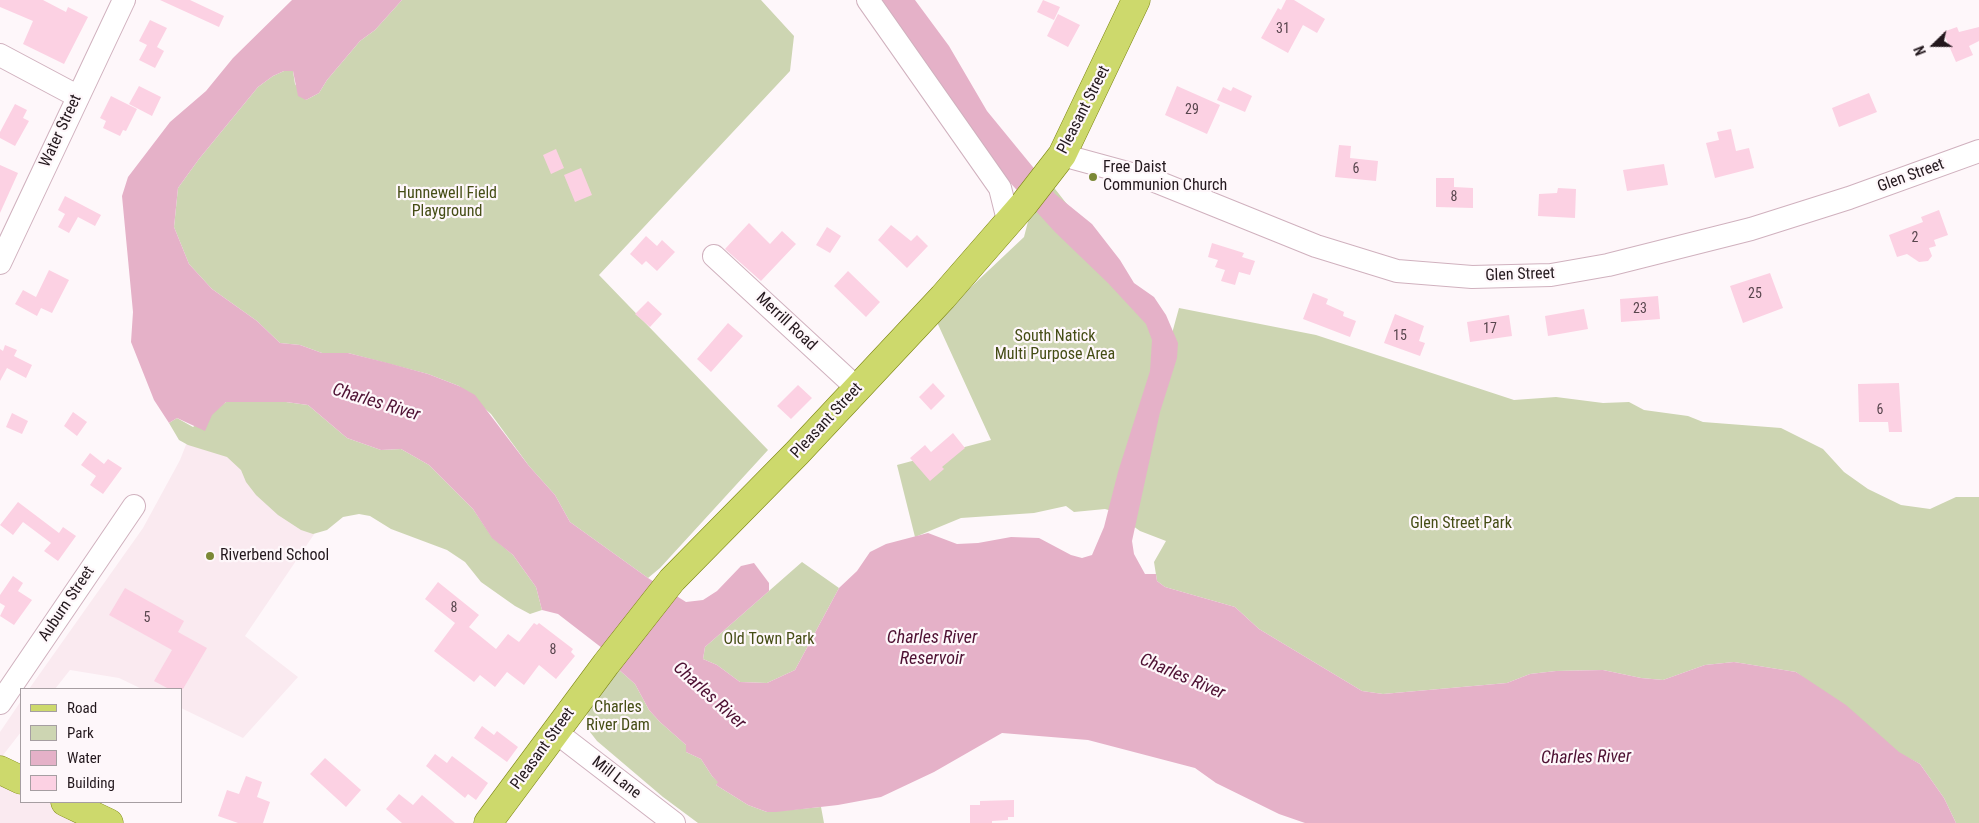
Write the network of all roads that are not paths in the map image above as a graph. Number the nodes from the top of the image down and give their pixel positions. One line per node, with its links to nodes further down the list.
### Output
1 (124, 0): 5 (street, Water Street)
2 (868, 0): 8 (street)
3 (1136, 0): 7 (main road, Pleasant Street)
4 (0, 55): 5 (street)
5 (77, 96): 10 (street, Water Street)
6 (1979, 151): 7 (street, Glen Street)
7 (1055, 164): 8 (main road, Pleasant Street)
8 (1016, 212): 11 (main road, Pleasant Street)
9 (714, 256): 11 (street, Merrill Road)
10 (0, 263)
11 (857, 388): 14 (main road, Pleasant Street)
12 (134, 506): 13 (street, Auburn Street)
13 (0, 703)
14 (557, 733): 19 (main road, Pleasant Street); 20 (street, Mill Lane)
15 (0, 770): 16 (main road)
16 (20, 780)
17 (67, 803): 18 (main road)
18 (109, 823)
19 (488, 823)
20 (674, 823)

